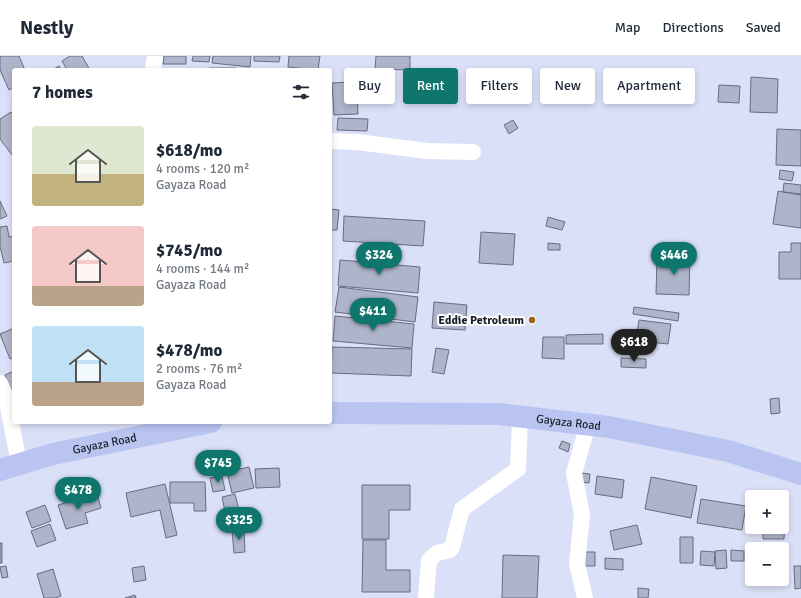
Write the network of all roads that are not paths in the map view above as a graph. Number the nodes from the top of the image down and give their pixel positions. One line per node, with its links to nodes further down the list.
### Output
1 (155, 56): 2 (street)
2 (154, 68)
3 (332, 141): 4 (street)
4 (473, 152)
5 (0, 383): 11 (street)
6 (332, 413): 7 (main road, Gayaza Road)
7 (520, 417): 9 (main road, Gayaza Road); 13 (street)
8 (190, 424): 10 (main road, Gayaza Road)
9 (588, 424): 12 (main road, Gayaza Road); 14 (street)
10 (137, 429): 11 (main road, Gayaza Road)
11 (10, 466)
12 (801, 474)
13 (426, 598)
14 (585, 598)

